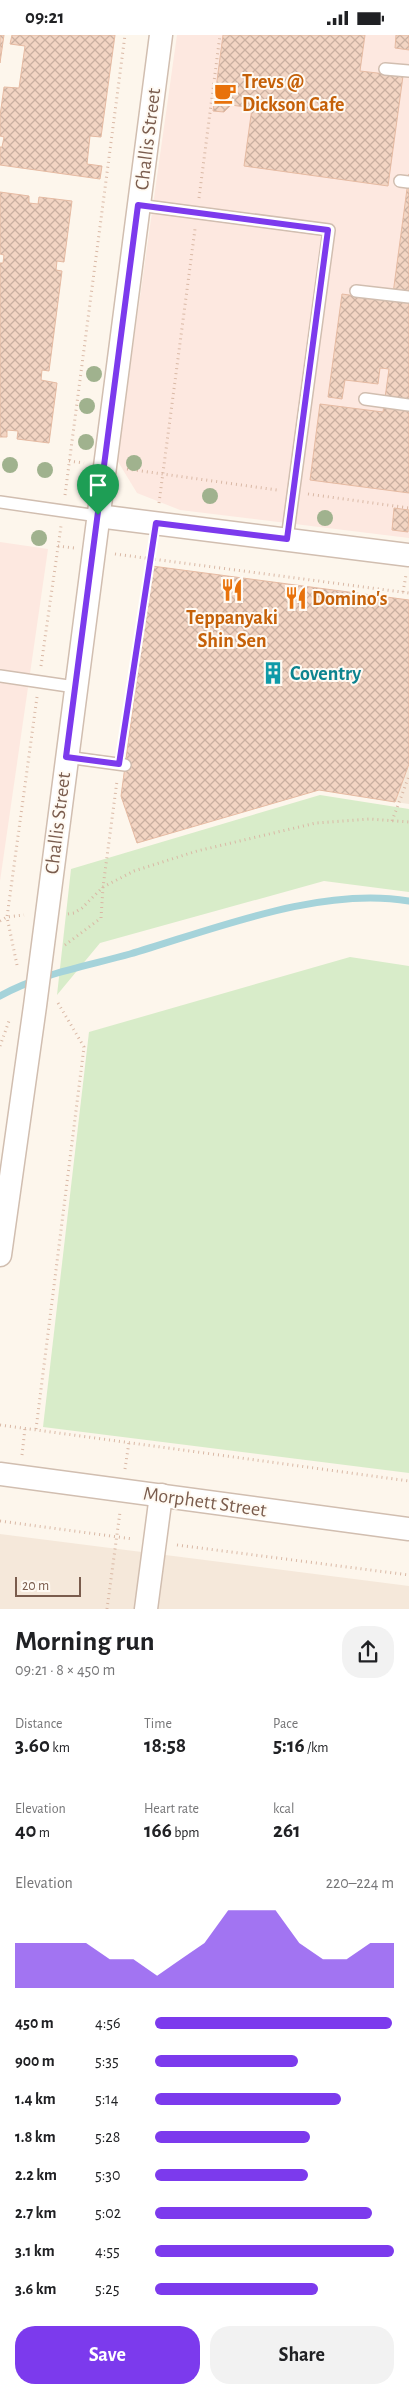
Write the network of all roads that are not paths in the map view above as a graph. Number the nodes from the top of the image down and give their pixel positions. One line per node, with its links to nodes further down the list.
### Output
1 (160, 35): 4 (street, Challis Street)
2 (385, 69): 3 (lane)
3 (409, 71)
4 (138, 205): 10 (street, Challis Street); 11 (lane)
5 (356, 291): 6 (lane)
6 (409, 297)
7 (365, 399): 8 (lane)
8 (409, 405)
9 (0, 503): 10 (lane)
10 (98, 515): 11 (street); 14 (street, Challis Street)
11 (287, 539): 12 (street)
12 (409, 555)
13 (0, 676): 14 (lane)
14 (75, 687): 15 (street, Challis Street)
15 (66, 757): 16 (lane); 17 (street, Challis Street)
16 (122, 764)
17 (0, 1255)
18 (0, 1474): 19 (street, Morphett Street)
19 (161, 1495): 20 (street, Morphett Street); 21 (street)
20 (409, 1529)
21 (146, 1609)

